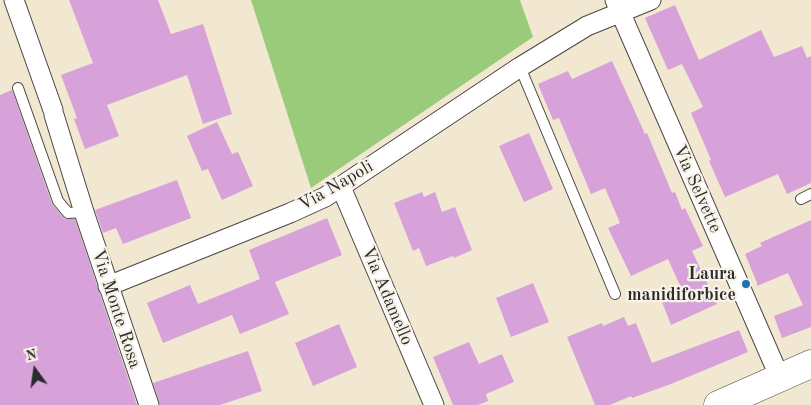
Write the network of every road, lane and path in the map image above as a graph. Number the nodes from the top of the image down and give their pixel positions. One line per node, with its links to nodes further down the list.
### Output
1 (14, 0): 7 (street, Via Monte Rosa)
2 (651, 0): 3 (street, Via Napoli)
3 (618, 6): 4 (street, Via Napoli); 11 (street, Via Selvette)
4 (520, 67): 6 (street, Via Napoli); 9 (lane)
5 (18, 88): 7 (lane)
6 (341, 187): 8 (street, Via Napoli); 13 (street, Via Adamello)
7 (84, 212): 8 (street, Via Monte Rosa)
8 (108, 286): 12 (street, Via Monte Rosa)
9 (614, 294)
10 (811, 364): 11 (street)
11 (780, 378): 14 (street)
12 (148, 405)
13 (434, 405)
14 (718, 405)

